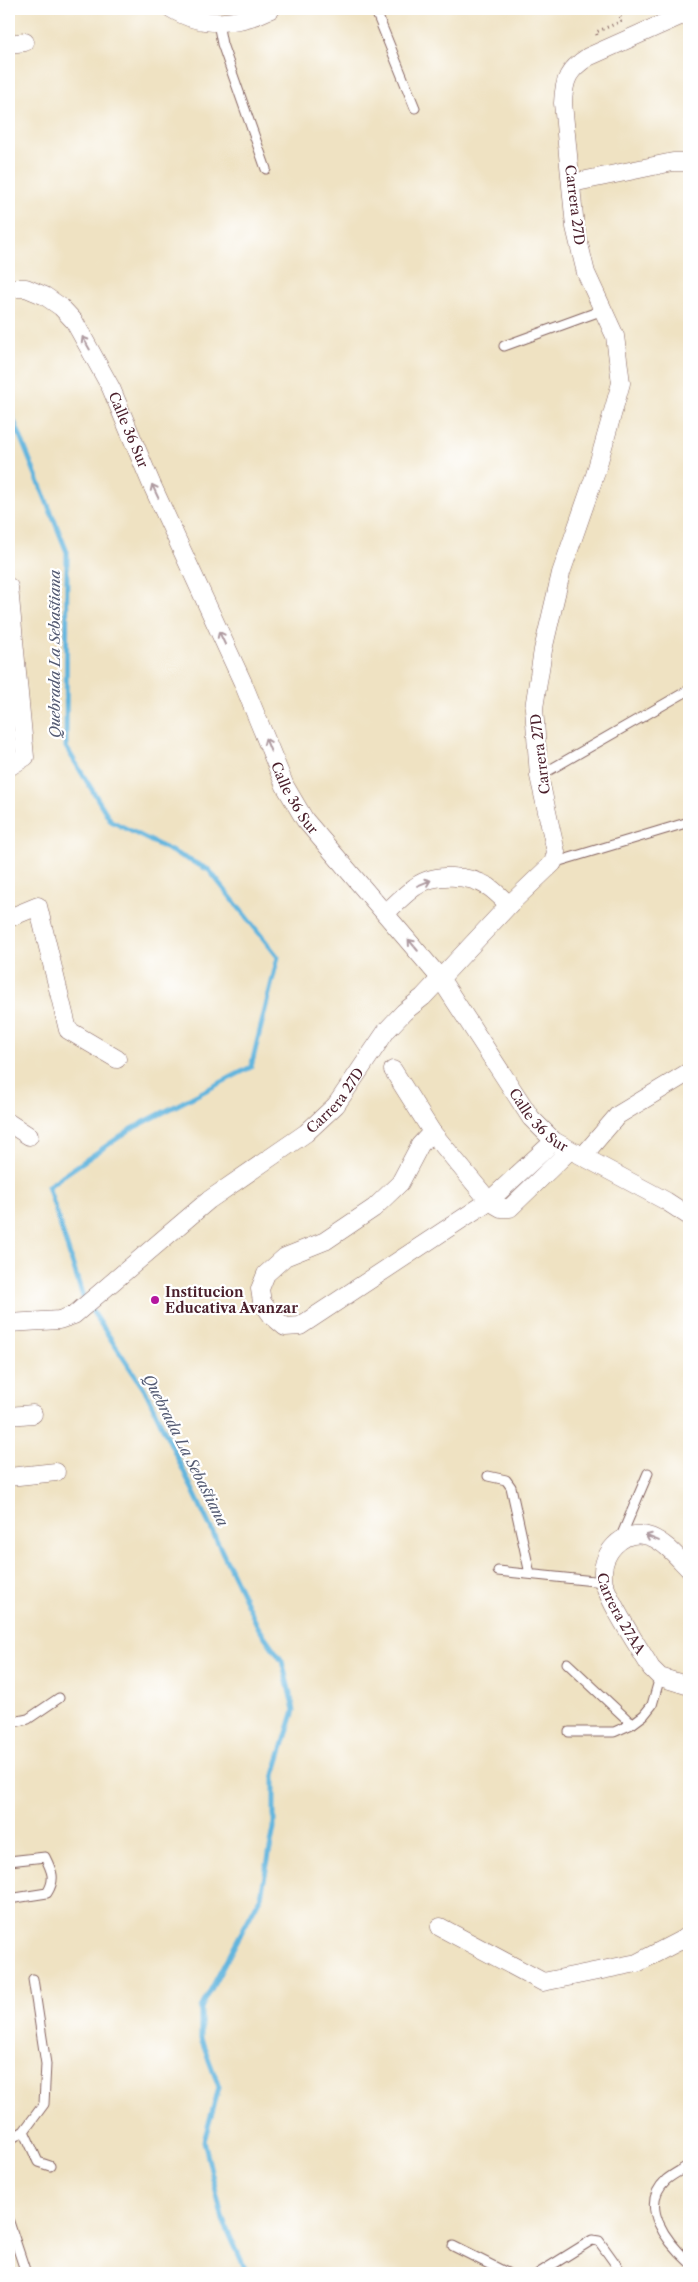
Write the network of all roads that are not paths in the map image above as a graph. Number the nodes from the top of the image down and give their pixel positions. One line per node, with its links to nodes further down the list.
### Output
1 (172, 9): 5 (street)
2 (271, 9): 5 (street)
3 (375, 9): 6 (lane)
4 (689, 12): 9 (street, Carrera 27D)
5 (218, 23): 8 (lane)
6 (414, 108)
7 (689, 162): 9 (street)
8 (266, 169)
9 (572, 183): 11 (street, Carrera 27D)
10 (17, 288): 20 (street, Calle 36 Sur, one-way to 10)
11 (603, 310): 12 (lane); 16 (street, Carrera 27D)
12 (504, 346)
13 (9, 587): 15 (street)
14 (689, 690): 16 (lane)
15 (9, 767)
16 (539, 776): 18 (street, Carrera 27D)
17 (689, 822): 18 (lane)
18 (554, 863): 19 (street, Carrera 27D)
19 (509, 905): 20 (street, one-way to 19); 22 (street, Carrera 27D)
20 (386, 913): 22 (street, Calle 36 Sur, one-way to 20)
21 (9, 918): 23 (street)
22 (440, 978): 29 (street, Calle 36 Sur); 33 (street, Carrera 27D)
23 (117, 1059)
24 (393, 1070): 27 (street)
25 (689, 1072): 30 (street)
26 (9, 1123): 28 (street)
27 (432, 1132): 31 (street); 31 (street)
28 (29, 1136)
29 (554, 1141): 30 (street, Calle 36 Sur); 31 (street)
30 (576, 1153): 31 (street); 32 (street, Calle 36 Sur)
31 (489, 1201)
32 (689, 1216)
33 (9, 1323)
34 (33, 1414): 35 (street)
35 (9, 1416)
36 (56, 1472): 39 (street)
37 (648, 1473): 40 (lane)
38 (488, 1476): 43 (lane)
39 (9, 1477)
40 (620, 1539): 41 (street, one-way to 40); 44 (street, Carrera 27AA)
41 (689, 1569)
42 (498, 1571): 43 (lane)
43 (530, 1574): 44 (lane)
44 (604, 1582): 46 (street, Carrera 27AA)
45 (567, 1663): 50 (lane)
46 (660, 1677): 47 (street); 50 (lane)
47 (689, 1686)
48 (59, 1698): 49 (lane)
49 (9, 1723)
50 (632, 1724): 51 (lane)
51 (569, 1732)
52 (9, 1862): 53 (lane)
53 (9, 1900)
54 (440, 1928): 55 (street)
55 (689, 1936)
56 (33, 1979): 57 (lane)
57 (24, 2131): 58 (lane); 60 (lane)
58 (9, 2140)
59 (689, 2165): 64 (lane)
60 (50, 2166)
61 (9, 2222): 62 (lane)
62 (11, 2237): 65 (lane)
63 (452, 2246): 66 (lane)
64 (689, 2262)
65 (26, 2273)
66 (507, 2273)
67 (539, 2273): 68 (lane)
68 (622, 2273)

